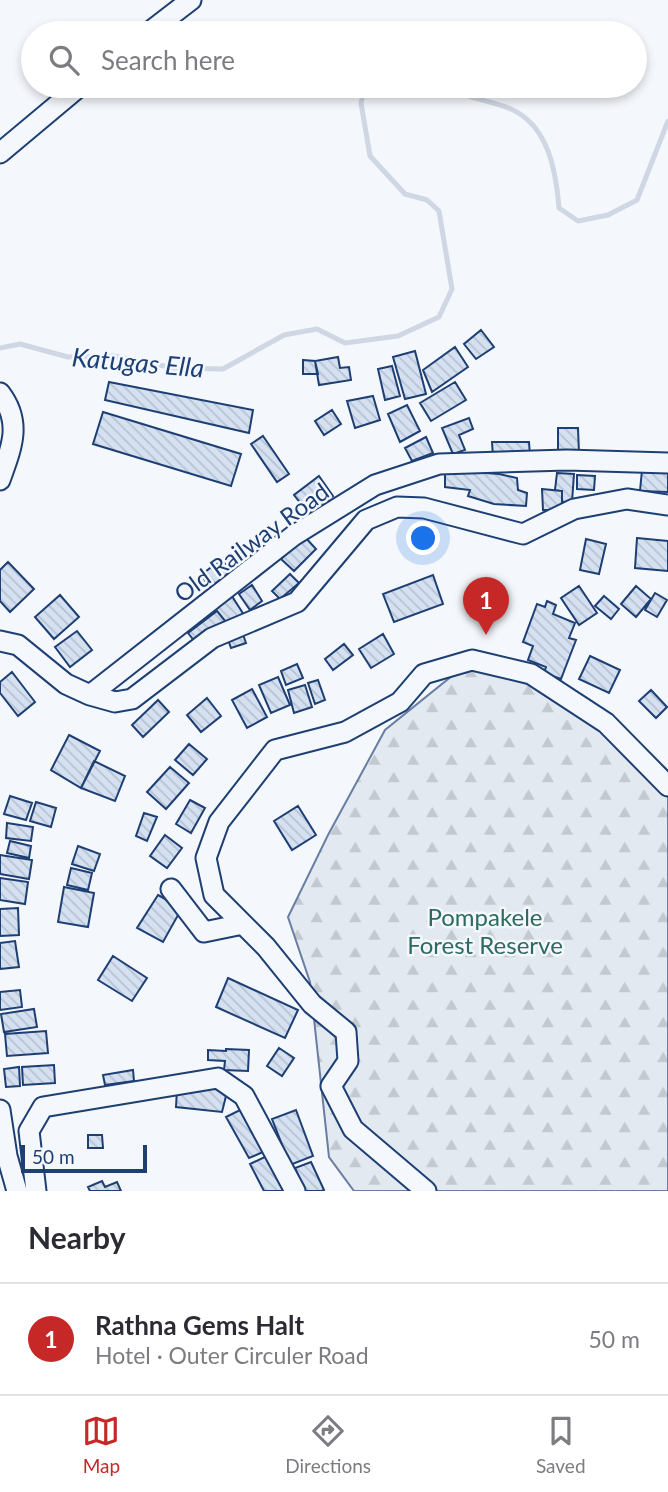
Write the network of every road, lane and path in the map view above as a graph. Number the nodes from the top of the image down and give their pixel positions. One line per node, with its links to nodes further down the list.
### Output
1 (191, 0): 2 (street)
2 (164, 21)
3 (66, 98): 4 (street)
4 (0, 153)
5 (0, 393): 7 (street)
6 (668, 463): 10 (street, Old Railway Road)
7 (0, 480)
8 (668, 505): 10 (street)
9 (0, 641): 10 (street)
10 (90, 695)
11 (668, 786): 13 (street)
12 (171, 889): 13 (street)
13 (243, 924): 18 (street)
14 (0, 1110): 15 (street)
15 (17, 1191)
16 (36, 1191): 17 (street)
17 (295, 1191)
18 (426, 1191)

